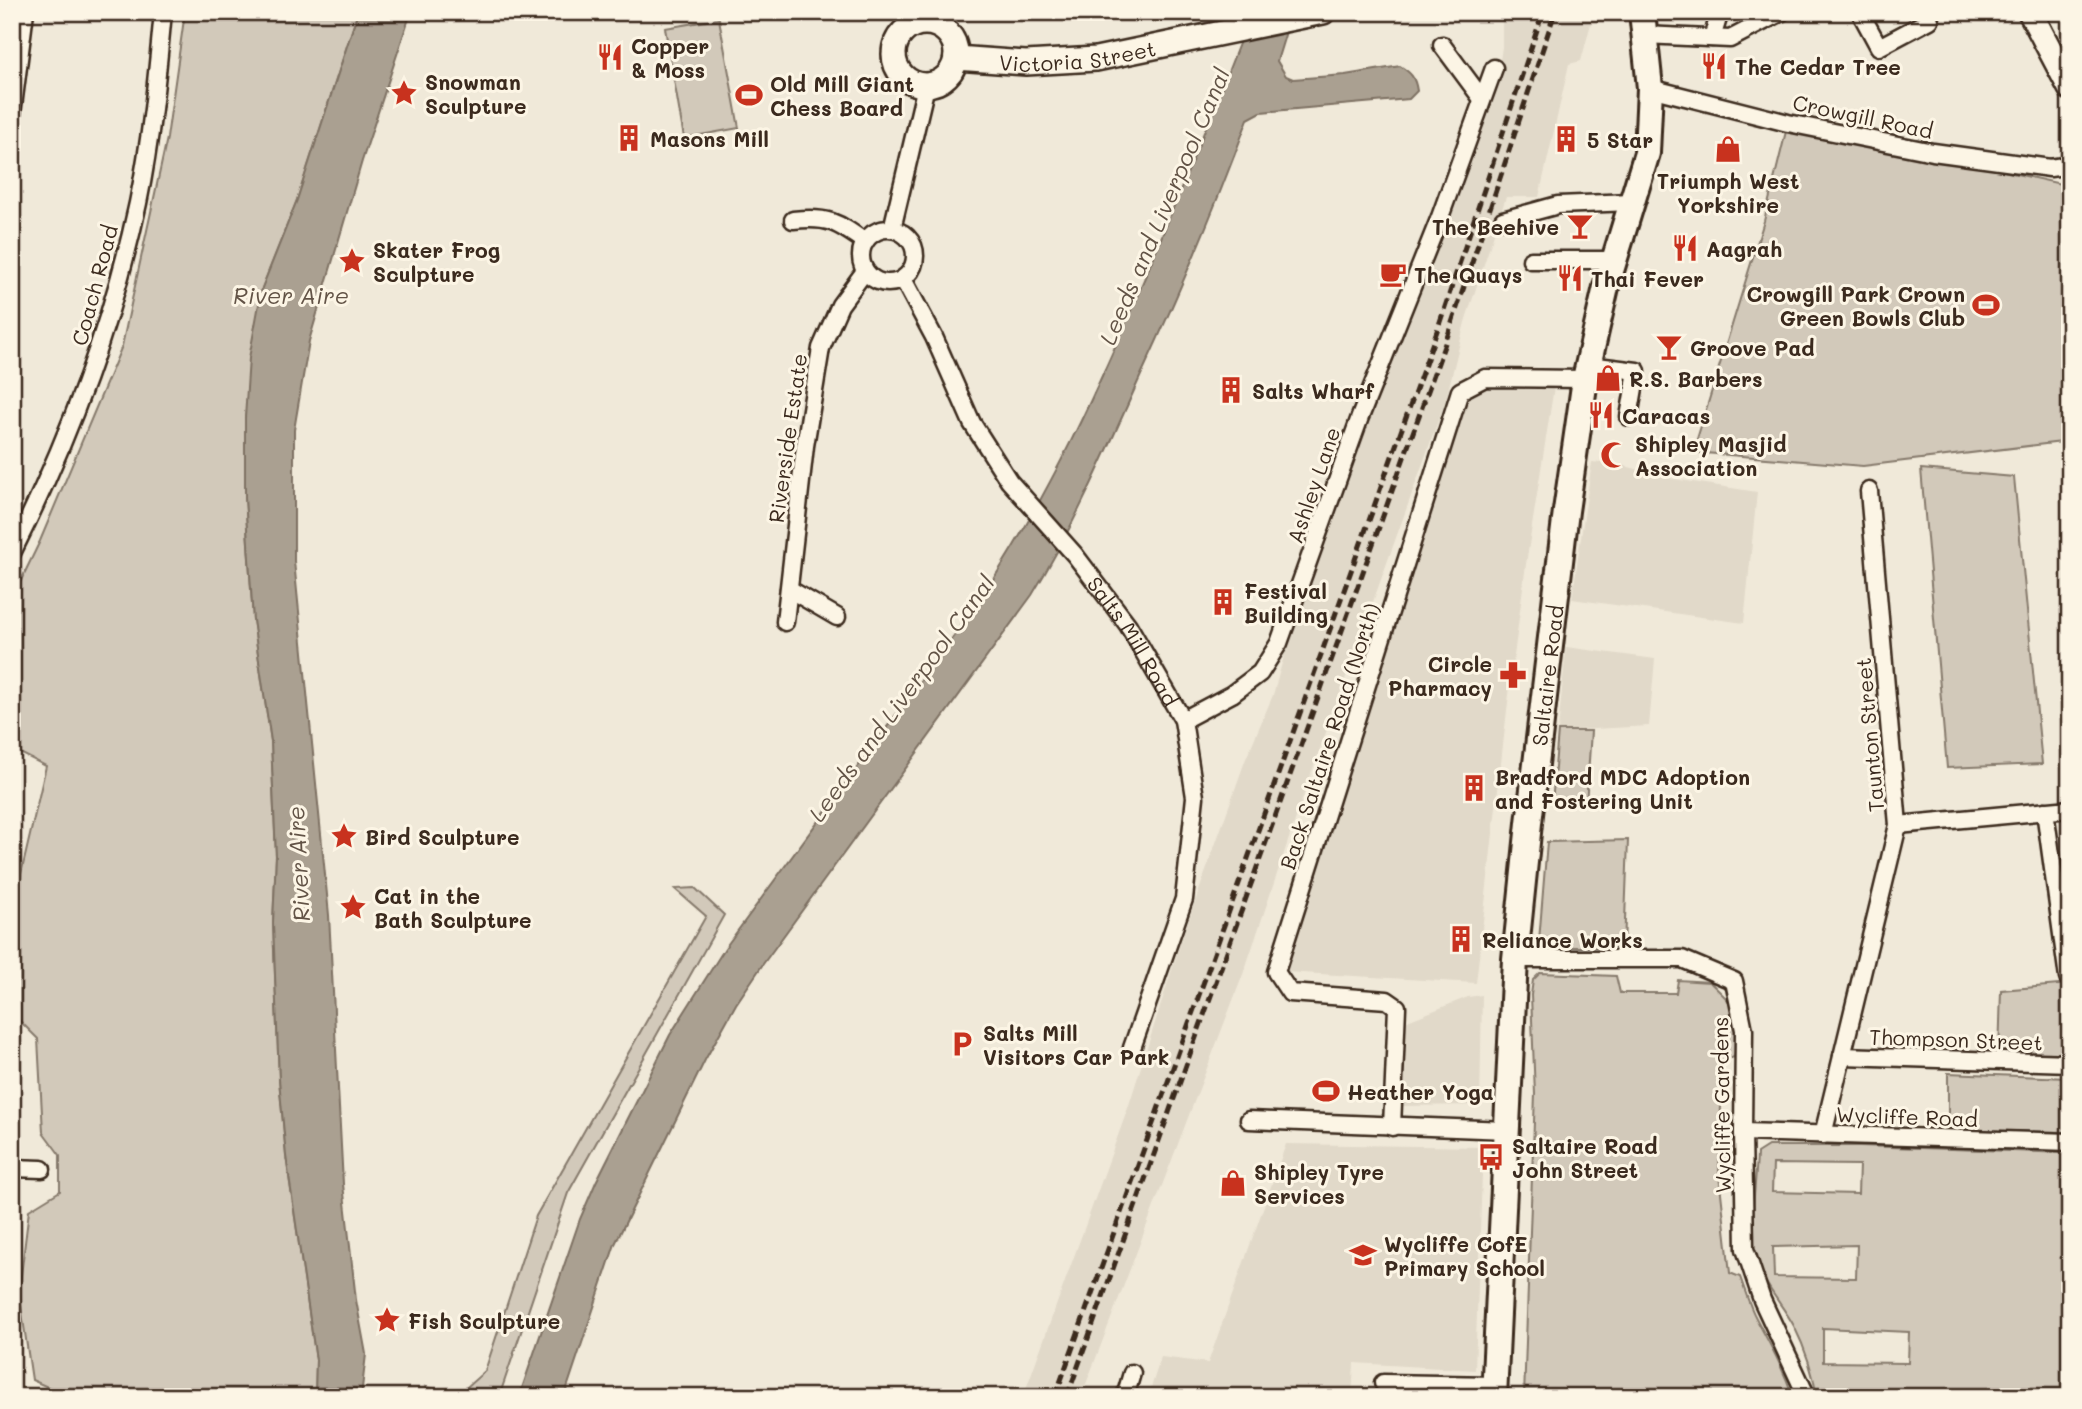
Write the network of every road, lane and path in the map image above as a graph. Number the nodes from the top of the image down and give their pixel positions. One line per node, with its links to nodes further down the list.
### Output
1 (26, 12): 19 (street)
2 (163, 12): 33 (street, Coach Road)
3 (1720, 12): 11 (street)
4 (1783, 12): 11 (street)
5 (1860, 12): 9 (street)
6 (2030, 12): 17 (street)
7 (1314, 14): 13 (street, Victoria Street)
8 (906, 19): 13 (street); 15 (street)
9 (1930, 20)
10 (1643, 24): 11 (street); 16 (main road, Saltaire Road)
11 (1712, 38)
12 (1442, 45): 18 (street)
13 (956, 58): 15 (street)
14 (1494, 68): 18 (street, Ashley Lane)
15 (926, 86): 24 (street)
16 (1650, 88): 20 (street, Crowgill Road); 21 (main road, Saltaire Road)
17 (2070, 88)
18 (1482, 99): 37 (street, Ashley Lane)
19 (12, 114)
20 (2070, 165)
21 (1631, 202): 23 (street); 27 (main road, Saltaire Road)
22 (793, 220): 25 (street)
23 (1503, 220)
24 (892, 229): 25 (street); 29 (street)
25 (865, 242): 28 (street)
26 (1531, 260): 27 (street)
27 (1614, 260): 30 (main road, Saltaire Road)
28 (865, 271): 29 (street); 34 (street, Riverside Estate)
29 (903, 279): 37 (street, Salts Mill Road)
30 (1587, 372): 31 (street); 41 (main road, Saltaire Road); 47 (street, Back Saltaire Road (North))
31 (1629, 417)
32 (1869, 492): 40 (street, Taunton Street)
33 (12, 553)
34 (789, 589): 35 (street); 36 (street, Riverside Estate)
35 (837, 617)
36 (785, 622)
37 (1183, 720): 43 (street, Salts Mill Road)
38 (2070, 808): 39 (street)
39 (2045, 811): 40 (street); 42 (street)
40 (1898, 825): 44 (street, Taunton Street)
41 (1514, 960): 48 (main road, Saltaire Road); 49 (street, Wycliffe Gardens)
42 (2068, 978)
43 (1132, 1048)
44 (1842, 1056): 45 (street, Thompson Street); 50 (street, Taunton Street)
45 (2070, 1063)
46 (1249, 1121): 47 (street)
47 (1392, 1127): 48 (street)
48 (1507, 1130): 56 (main road, Saltaire Road)
49 (1742, 1132): 50 (street, Wycliffe Road); 58 (street, Wycliffe Gardens)
50 (1823, 1135): 51 (street, Wycliffe Road)
51 (2070, 1142)
52 (12, 1168): 53 (street)
53 (42, 1169)
54 (1132, 1373): 57 (street)
55 (1383, 1383): 56 (street)
56 (1494, 1391)
57 (1125, 1397)
58 (1807, 1397)

